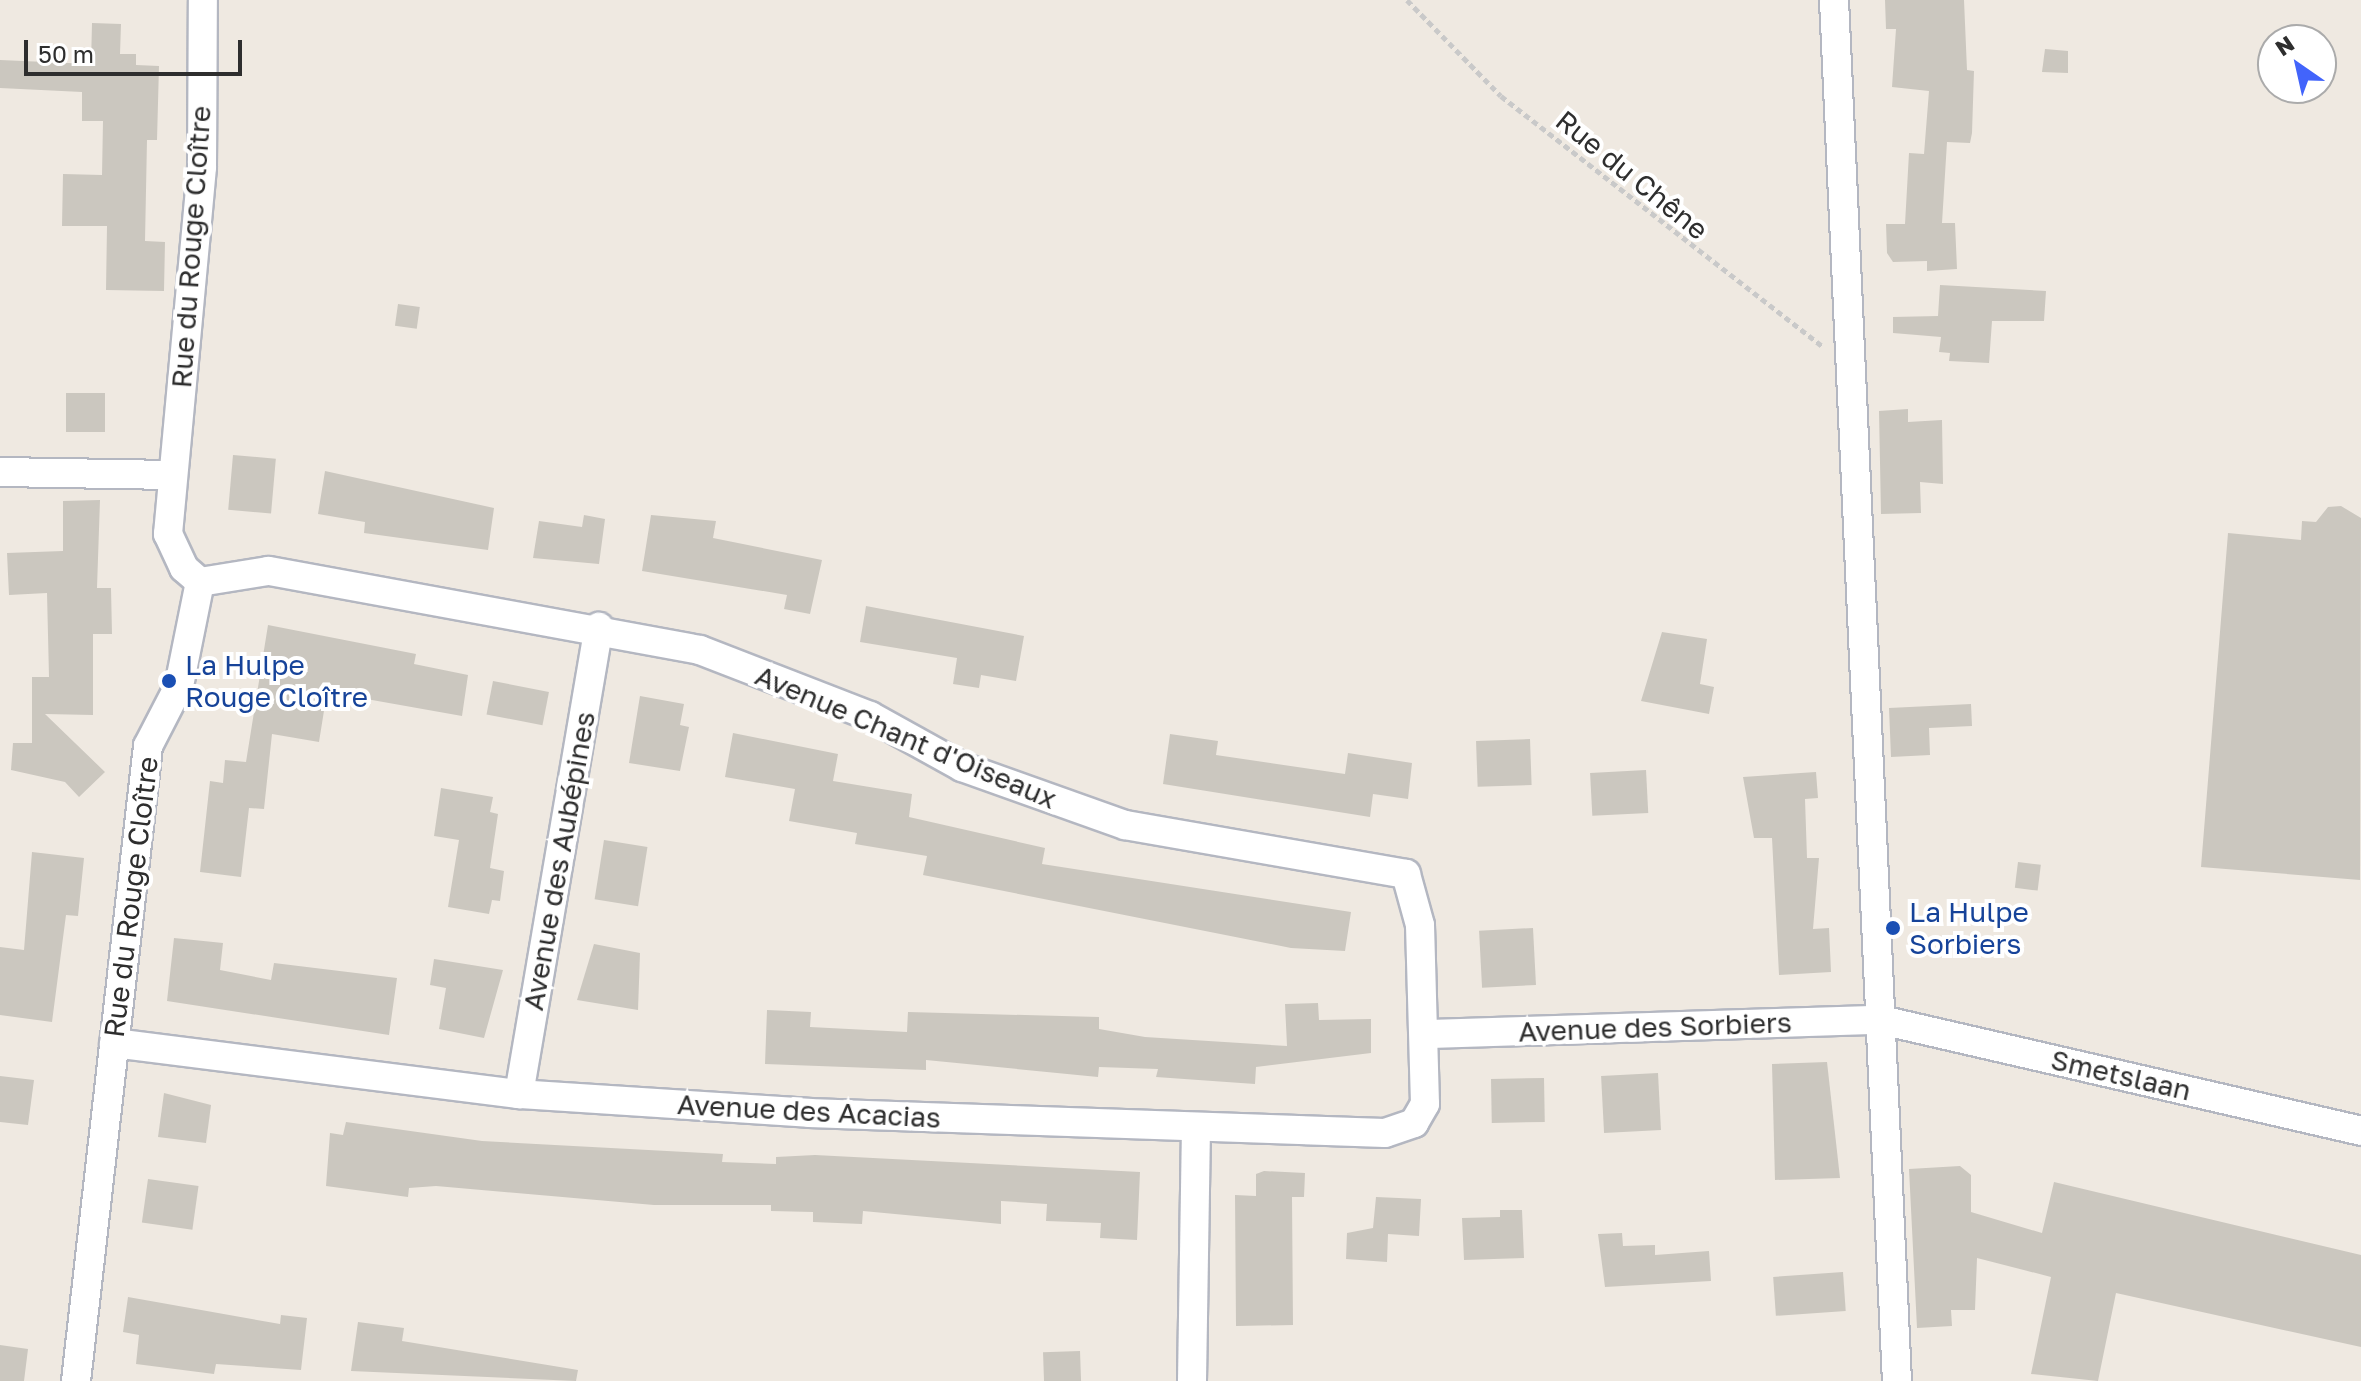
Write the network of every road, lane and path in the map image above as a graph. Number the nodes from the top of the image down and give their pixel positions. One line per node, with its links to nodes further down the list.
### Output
1 (203, 0): 6 (street, Rue du Rouge Cloître)
2 (1407, 0): 4 (path, Rue du Chêne)
3 (1834, 0): 4 (street)
4 (1847, 364): 9 (street)
5 (0, 472): 6 (street)
6 (172, 475): 7 (street, Rue du Rouge Cloître)
7 (200, 582): 8 (street, Avenue Chant d'Oiseaux); 11 (street, Rue du Rouge Cloître)
8 (599, 627): 10 (street, Avenue Chant d'Oiseaux); 12 (street, Avenue des Aubépines)
9 (1881, 1020): 10 (street, Avenue des Sorbiers); 14 (street, Smetslaan); 17 (street)
10 (1428, 1034): 13 (street, Avenue des Acacias)
11 (114, 1043): 12 (street, Avenue des Acacias); 15 (street, Rue du Rouge Cloître)
12 (519, 1094): 13 (street, Avenue des Acacias)
13 (1196, 1128): 16 (street)
14 (2361, 1131)
15 (76, 1381)
16 (1192, 1381)
17 (1897, 1381)

